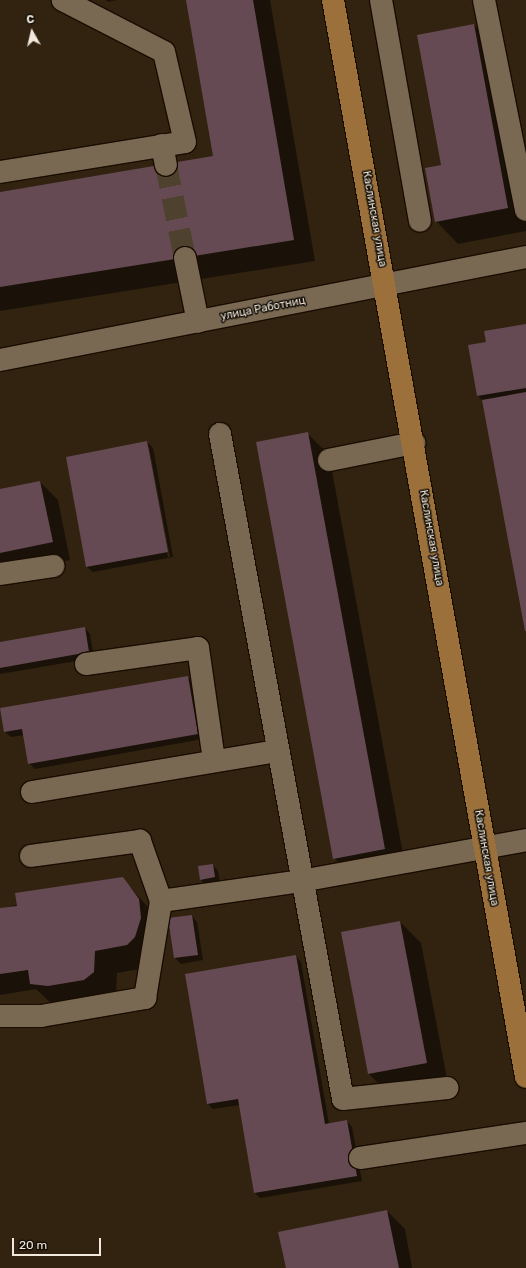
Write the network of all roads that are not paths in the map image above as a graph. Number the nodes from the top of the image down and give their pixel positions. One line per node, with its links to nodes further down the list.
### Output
1 (63, 0): 5 (street)
2 (333, 0): 10 (main road, Каслинская улица)
3 (380, 0): 7 (street)
4 (484, 0): 6 (street)
5 (0, 172)
6 (526, 210)
7 (420, 221)
8 (526, 257): 10 (street, улица Работниц)
9 (185, 258): 11 (street)
10 (386, 285): 11 (street, улица Работниц); 14 (main road, Каслинская улица)
11 (198, 322): 12 (street, улица Работниц)
12 (0, 360)
13 (220, 434): 19 (street)
14 (414, 443): 15 (street); 23 (main road, Каслинская улица)
15 (329, 460)
16 (53, 566): 17 (street)
17 (0, 574)
18 (86, 664): 20 (street)
19 (278, 751): 20 (street); 25 (street)
20 (214, 761): 21 (street)
21 (32, 792)
22 (526, 840): 23 (street)
23 (484, 848): 25 (street); 28 (main road, Каслинская улица)
24 (32, 856): 26 (street)
25 (301, 881): 26 (street); 29 (street)
26 (161, 900): 27 (street)
27 (0, 1016)
28 (526, 1077)
29 (447, 1088)
30 (526, 1133): 31 (street)
31 (360, 1158)

